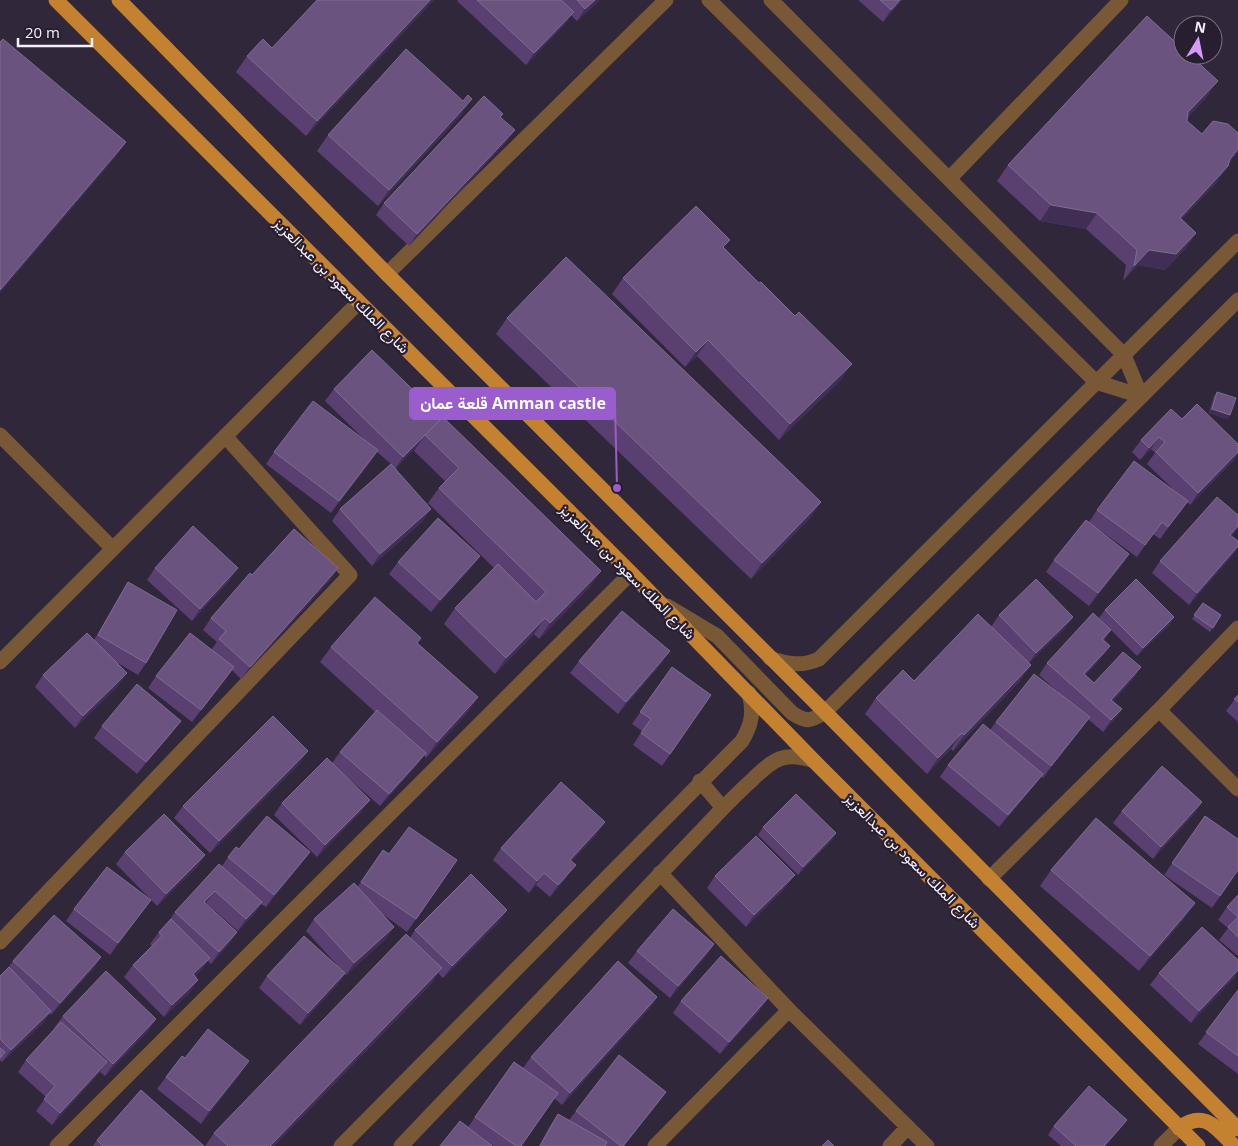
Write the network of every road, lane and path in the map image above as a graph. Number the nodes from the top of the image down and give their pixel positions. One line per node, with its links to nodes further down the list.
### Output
1 (56, 0): 11 (main road, شارع الملك سعود بن عبدالعزيز)
2 (119, 0): 9 (main road)
3 (666, 0): 9 (street)
4 (709, 0): 13 (street)
5 (771, 0): 7 (street)
6 (1121, 0): 7 (street)
7 (949, 179): 12 (street)
8 (1238, 241): 12 (street)
9 (387, 274): 21 (main road)
10 (1238, 300): 14 (street)
11 (359, 302): 16 (street); 18 (main road, شارع الملك سعود بن عبدالعزيز)
12 (1124, 355): 13 (street); 14 (street)
13 (1096, 382): 14 (street); 21 (street)
14 (1141, 396): 25 (street)
15 (0, 435): 17 (street)
16 (225, 436): 17 (street); 32 (street)
17 (113, 549): 22 (street)
18 (631, 573): 19 (main road, شارع الملك سعود بن عبدالعزيز); 37 (street)
19 (658, 601): 23 (main road, شارع الملك سعود بن عبدالعزيز); 25 (street)
20 (1238, 628): 24 (street)
21 (770, 658): 25 (main road)
22 (0, 662)
23 (749, 694): 26 (main road, شارع الملك سعود بن عبدالعزيز); 27 (street)
24 (1159, 710): 28 (street); 31 (street)
25 (825, 712): 31 (main road)
26 (814, 761): 29 (street); 35 (main road, شارع الملك سعود بن عبدالعزيز)
27 (700, 781): 29 (street); 38 (street)
28 (1238, 789)
29 (723, 808): 30 (street)
30 (660, 873): 33 (street); 39 (street)
31 (989, 879): 36 (main road)
32 (0, 942)
33 (790, 1010): 34 (street); 40 (street)
34 (908, 1127): 41 (street); 42 (street)
35 (1179, 1128): 43 (street); 44 (main road, شارع الملك سعود بن عبدالعزيز); 45 (main road)
36 (1238, 1130)
37 (57, 1146)
38 (342, 1146)
39 (401, 1146)
40 (655, 1146)
41 (890, 1146)
42 (927, 1146)
43 (1161, 1146)
44 (1198, 1146)
45 (1234, 1146)

